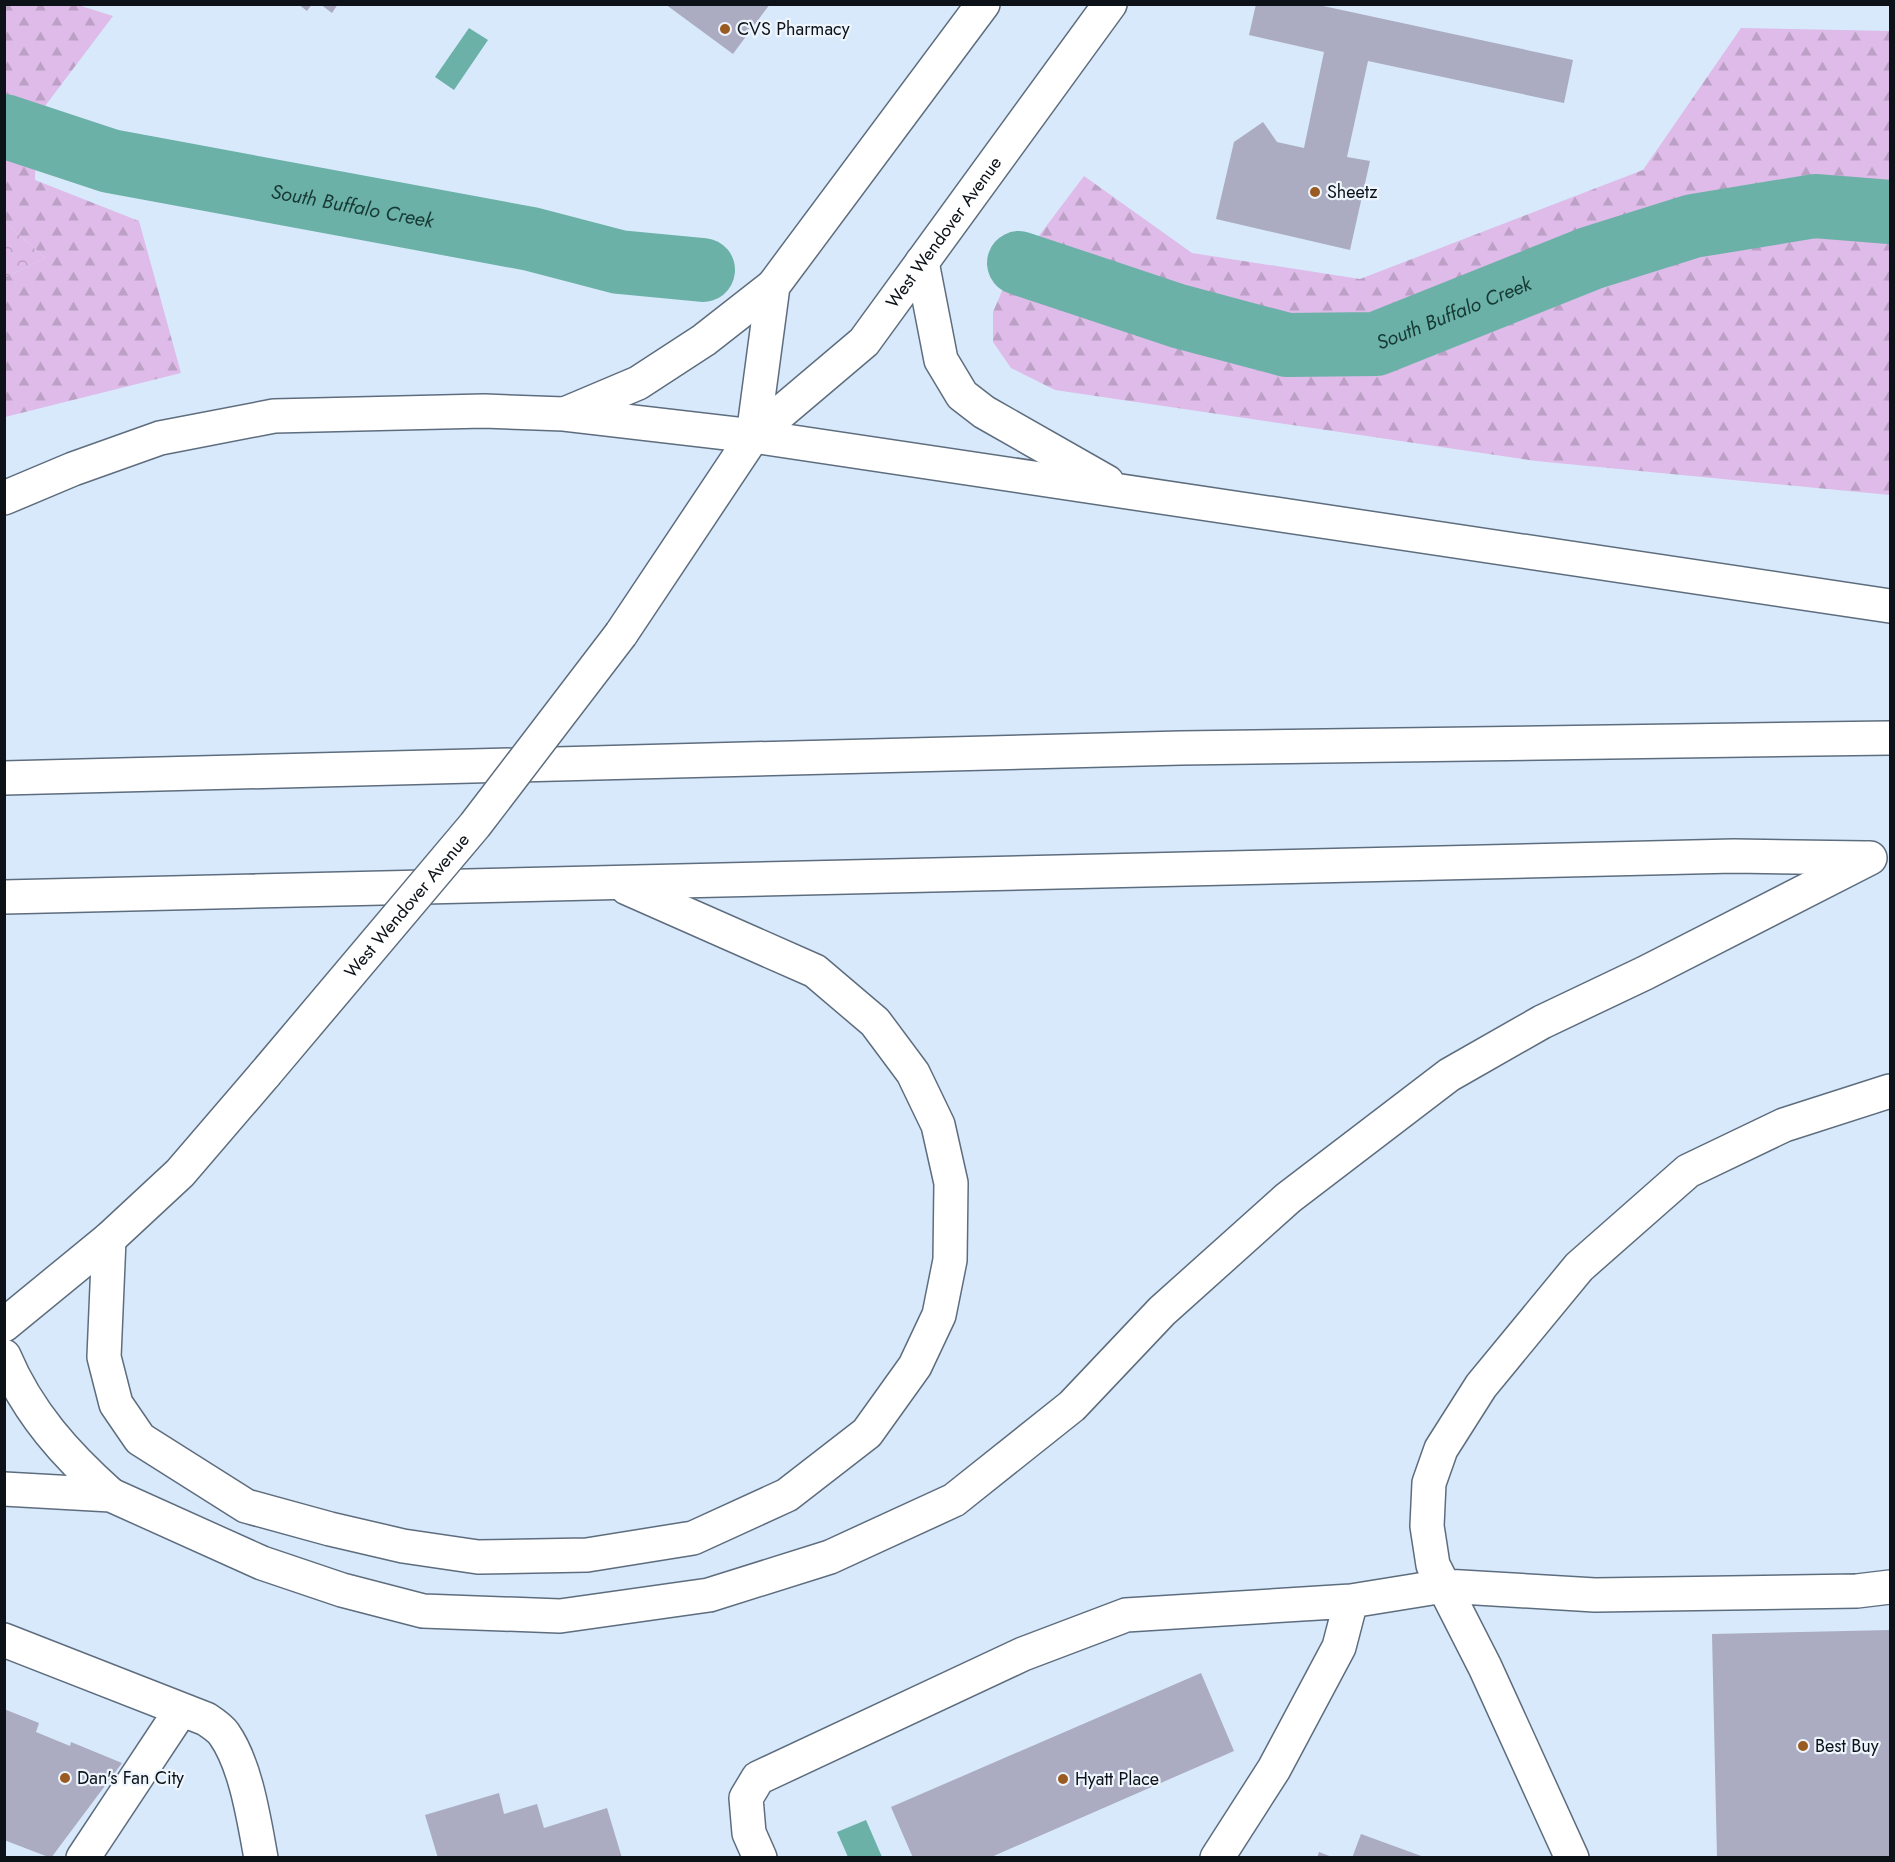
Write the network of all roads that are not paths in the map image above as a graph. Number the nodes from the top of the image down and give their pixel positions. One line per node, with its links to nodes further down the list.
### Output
1 (983, 4): 4 (main road, West Wendover Avenue)
2 (1110, 4): 3 (main road, West Wendover Avenue)
3 (922, 262): 6 (main road, West Wendover Avenue); 7 (main road)
4 (773, 286): 5 (main road); 6 (main road, West Wendover Avenue)
5 (564, 414): 6 (main road); 8 (main road)
6 (753, 436): 7 (main road); 16 (main road, West Wendover Avenue, bridge)
7 (1124, 492): 9 (main road)
8 (4, 498)
9 (1890, 606)
10 (1890, 738): 11 (main road)
11 (4, 778)
12 (1880, 858): 13 (main road); 20 (main road)
13 (617, 884): 14 (main road); 16 (main road)
14 (4, 897)
15 (1890, 1091): 21 (main road)
16 (109, 1239): 17 (main road, West Wendover Avenue)
17 (4, 1325)
18 (4, 1356): 20 (main road)
19 (4, 1489): 20 (main road)
20 (111, 1495)
21 (1444, 1586): 22 (main road); 23 (main road); 30 (main road)
22 (1890, 1587)
23 (1351, 1601): 28 (main road); 29 (main road)
24 (4, 1640): 25 (main road)
25 (181, 1710): 26 (main road); 27 (main road)
26 (83, 1857)
27 (261, 1857)
28 (760, 1857)
29 (1217, 1857)
30 (1572, 1857)

